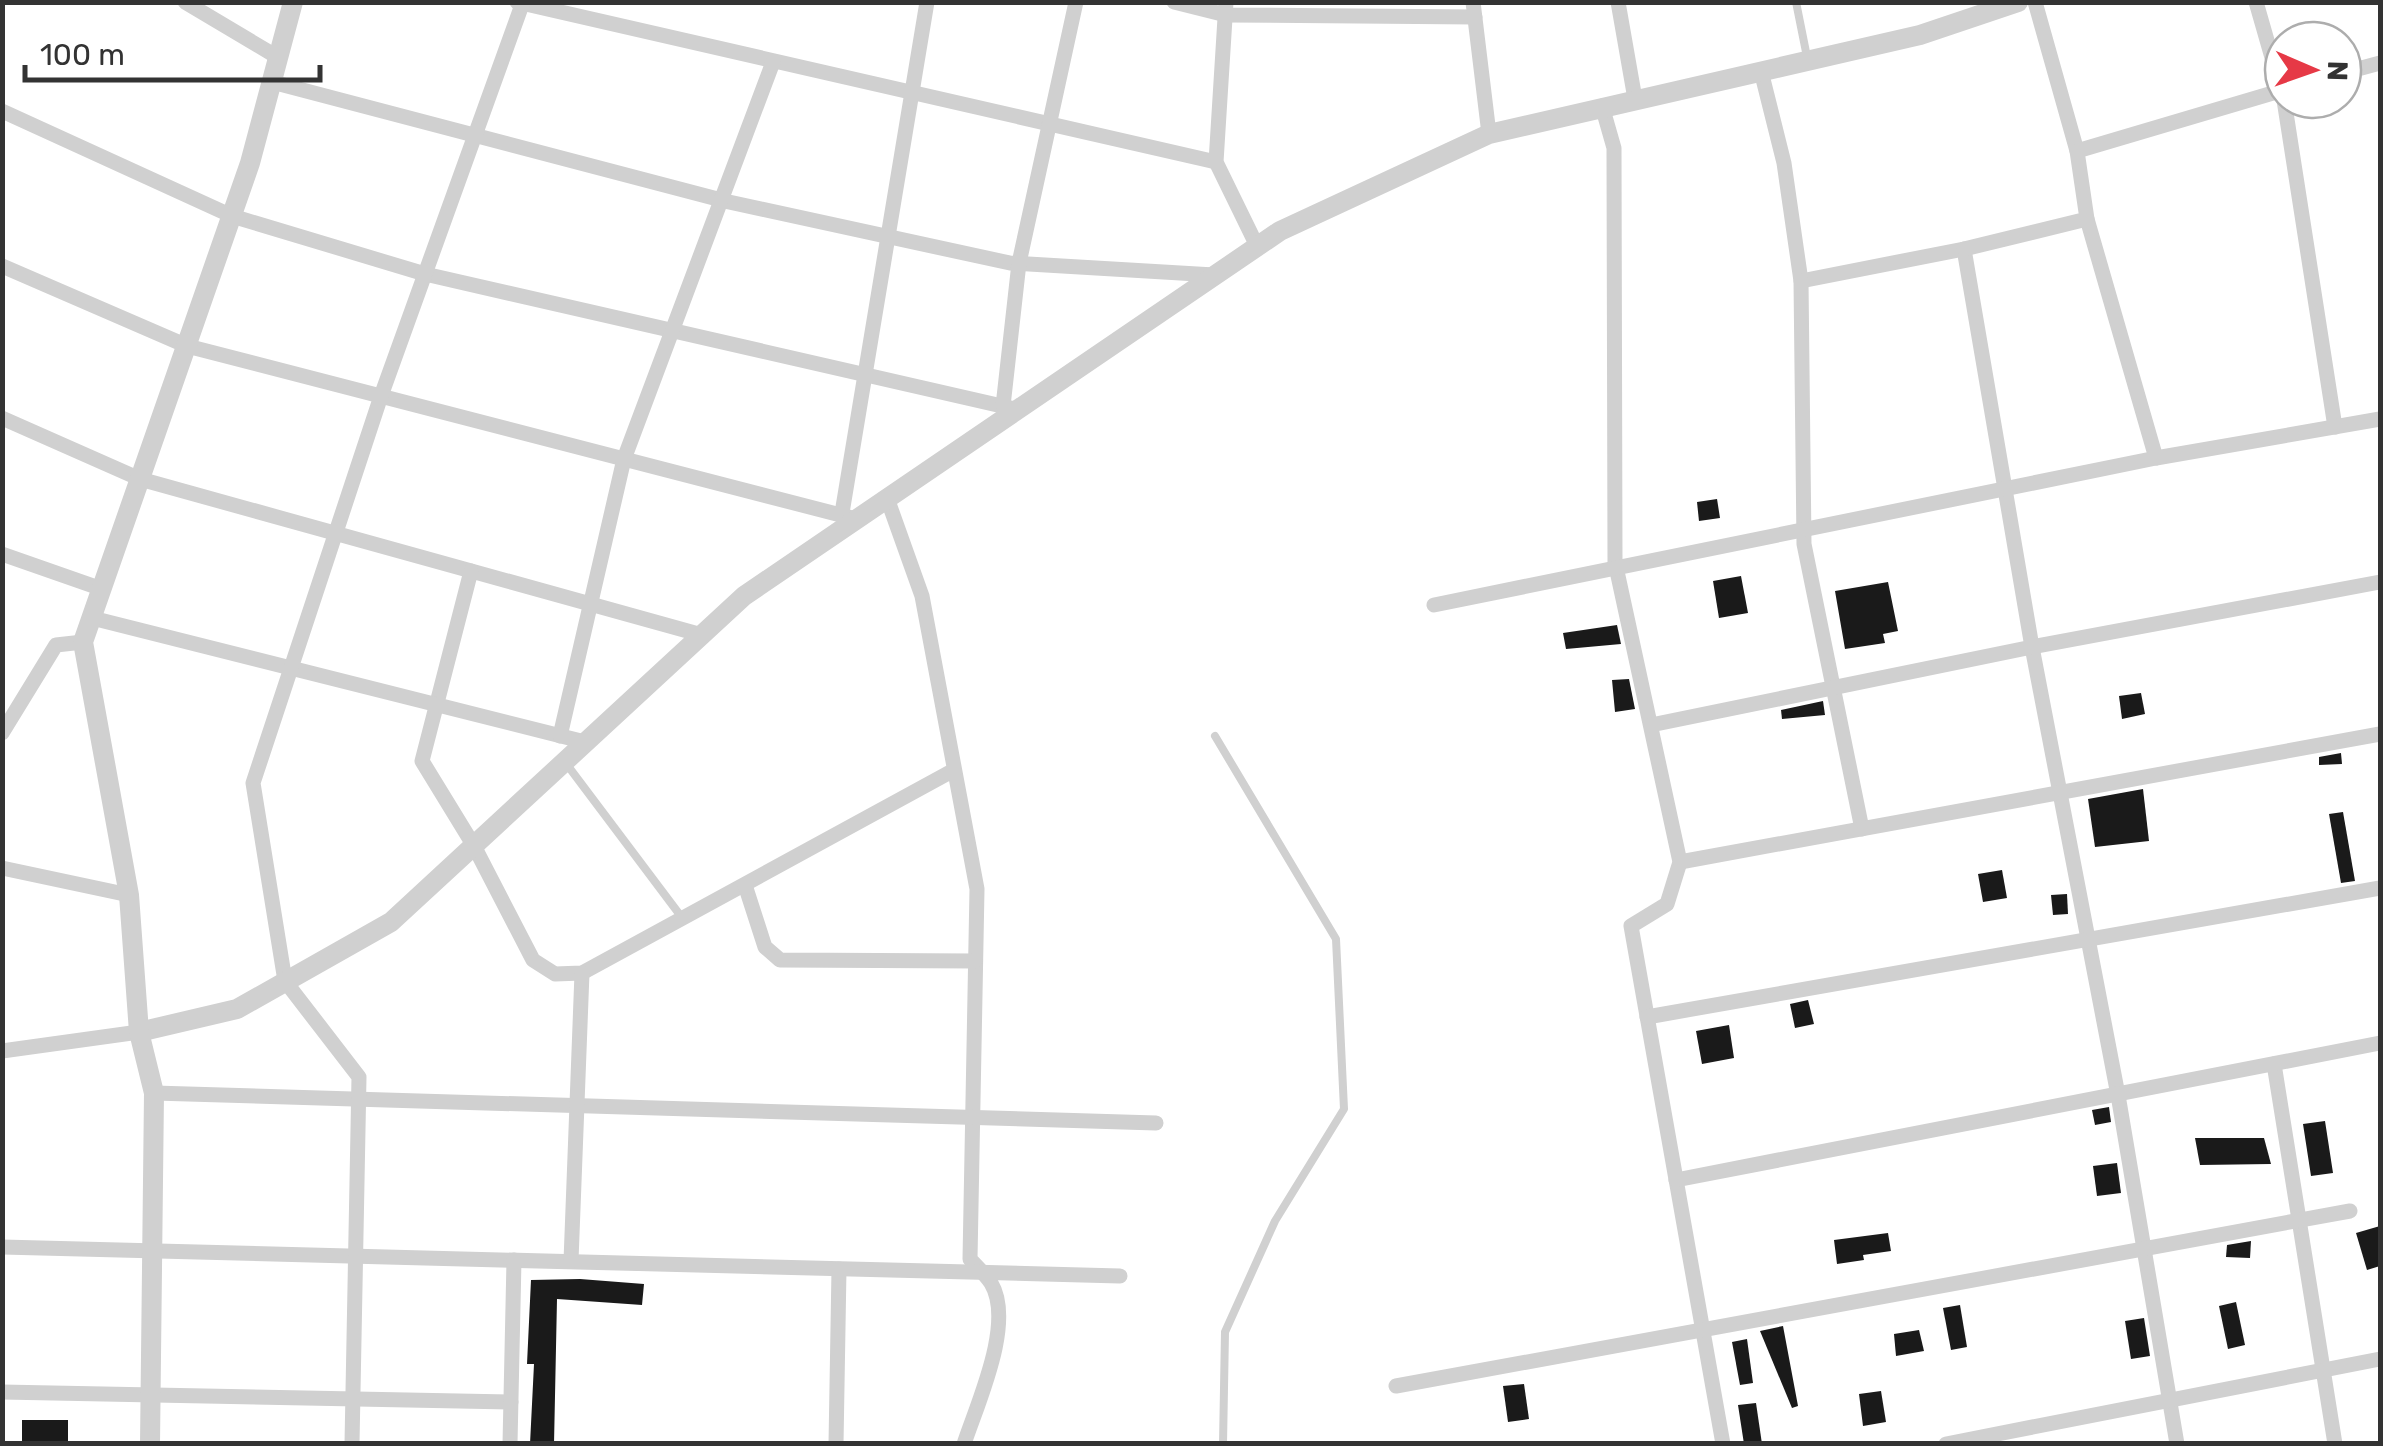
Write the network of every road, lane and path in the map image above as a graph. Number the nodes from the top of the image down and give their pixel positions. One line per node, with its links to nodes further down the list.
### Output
1 (185, 2): 13 (street)
2 (293, 2): 13 (street)
3 (927, 2): 18 (street)
4 (1076, 2): 24 (street)
5 (1174, 2): 11 (street)
6 (1618, 2): 19 (street)
7 (1796, 2): 14 (lane)
8 (2018, 2): 14 (street)
9 (2036, 2): 27 (street)
10 (521, 3): 15 (street); 26 (street)
11 (1226, 9): 12 (street); 28 (street)
12 (1474, 10): 25 (street)
13 (278, 58): 17 (street)
14 (1808, 60): 16 (street)
15 (773, 62): 18 (street); 29 (street)
16 (1761, 71): 19 (street); 39 (street)
17 (272, 82): 26 (street); 30 (street)
18 (912, 93): 24 (street); 32 (street)
19 (1635, 99): 21 (street)
20 (2263, 100): 27 (street)
21 (1602, 106): 25 (street); 57 (street)
22 (2, 111): 30 (street)
23 (2287, 120): 47 (street)
24 (1049, 124): 28 (street); 35 (street)
25 (1489, 134): 33 (street)
26 (475, 135): 29 (street); 37 (street)
27 (2077, 151): 31 (street)
28 (1216, 162): 33 (street)
29 (722, 200): 32 (street); 40 (street)
30 (232, 216): 37 (street); 41 (street)
31 (2087, 218): 34 (street); 48 (street)
32 (888, 236): 35 (street); 42 (street)
33 (1257, 246): 38 (street)
34 (1964, 249): 39 (street); 51 (street)
35 (1019, 263): 38 (street); 44 (street)
36 (2, 266): 41 (street)
37 (425, 274): 40 (street); 43 (street)
38 (1214, 275): 44 (street)
39 (1801, 281): 54 (street)
40 (672, 330): 42 (street); 49 (street)
41 (187, 346): 43 (street); 50 (street)
42 (865, 374): 44 (street); 53 (street)
43 (381, 396): 49 (street); 55 (street)
44 (1009, 408): 52 (street)
45 (2, 418): 50 (street)
46 (2380, 419): 47 (street)
47 (2335, 427): 48 (street)
48 (2156, 458): 51 (street)
49 (624, 459): 53 (street); 61 (street)
50 (140, 480): 55 (street); 60 (street)
51 (2006, 489): 54 (street); 66 (street)
52 (887, 498): 53 (street); 77 (street)
53 (849, 516): 64 (street)
54 (1804, 530): 57 (street); 68 (street)
55 (336, 534): 58 (street); 67 (street)
56 (2, 554): 60 (street)
57 (1616, 568): 62 (street); 70 (street)
58 (472, 570): 61 (street); 69 (street)
59 (2380, 582): 66 (street)
60 (102, 589): 63 (street)
61 (591, 604): 64 (street); 73 (street)
62 (1434, 605)
63 (92, 618): 65 (street); 67 (street)
64 (702, 634): 75 (street)
65 (84, 642): 71 (street); 85 (street)
66 (2032, 647): 68 (street); 78 (street)
67 (291, 669): 69 (street); 90 (street)
68 (1833, 688): 70 (street); 79 (street)
69 (437, 705): 73 (street); 80 (street)
70 (1651, 726): 81 (street)
71 (4, 727)
72 (2380, 734): 78 (street)
73 (560, 736): 75 (street)
74 (1215, 736): 128 (lane)
75 (585, 742): 76 (street)
76 (565, 761): 80 (street); 86 (lane)
77 (954, 770): 83 (street); 88 (street)
78 (2060, 792): 79 (street); 87 (street)
79 (1862, 829): 81 (street)
80 (474, 846): 89 (street); 90 (street)
81 (1680, 862): 91 (street)
82 (2, 868): 85 (street)
83 (745, 885): 86 (street); 88 (street)
84 (2380, 888): 87 (street)
85 (129, 896): 92 (street)
86 (683, 918): 89 (street)
87 (2088, 940): 91 (street); 97 (street)
88 (975, 961): 100 (street)
89 (582, 973): 99 (street)
90 (285, 982): 92 (street); 98 (street)
91 (1647, 1018): 102 (street)
92 (140, 1032): 94 (street); 96 (street)
93 (2380, 1043): 95 (street)
94 (2, 1051)
95 (2274, 1064): 97 (street); 104 (street)
96 (154, 1093): 98 (street); 107 (street)
97 (2118, 1094): 102 (street); 106 (street)
98 (359, 1099): 99 (street); 108 (street)
99 (577, 1105): 100 (street); 110 (street)
100 (973, 1117): 101 (street); 112 (street)
101 (1156, 1123)
102 (1676, 1180): 114 (street)
103 (2350, 1211): 104 (street)
104 (2298, 1221): 106 (street); 116 (street)
105 (2, 1247): 107 (street)
106 (2142, 1249): 114 (street); 121 (street)
107 (152, 1250): 108 (street); 119 (street)
108 (356, 1256): 109 (street); 120 (street)
109 (514, 1260): 110 (street); 122 (street)
110 (570, 1262): 111 (street)
111 (839, 1268): 112 (street); 126 (street)
112 (982, 1272): 113 (street); 127 (street)
113 (1120, 1276)
114 (1703, 1330): 117 (street); 129 (street)
115 (2380, 1359): 116 (street)
116 (2323, 1370): 121 (street); 132 (street)
117 (1396, 1386)
118 (2, 1392): 119 (street)
119 (150, 1395): 120 (street); 123 (street)
120 (353, 1399): 122 (street); 124 (street)
121 (2169, 1400): 130 (street); 131 (street)
122 (511, 1402): 125 (street)
123 (150, 1444)
124 (352, 1444)
125 (510, 1444)
126 (836, 1444)
127 (964, 1444)
128 (1222, 1444)
129 (1723, 1444)
130 (1946, 1444)
131 (2177, 1444)
132 (2335, 1444)

